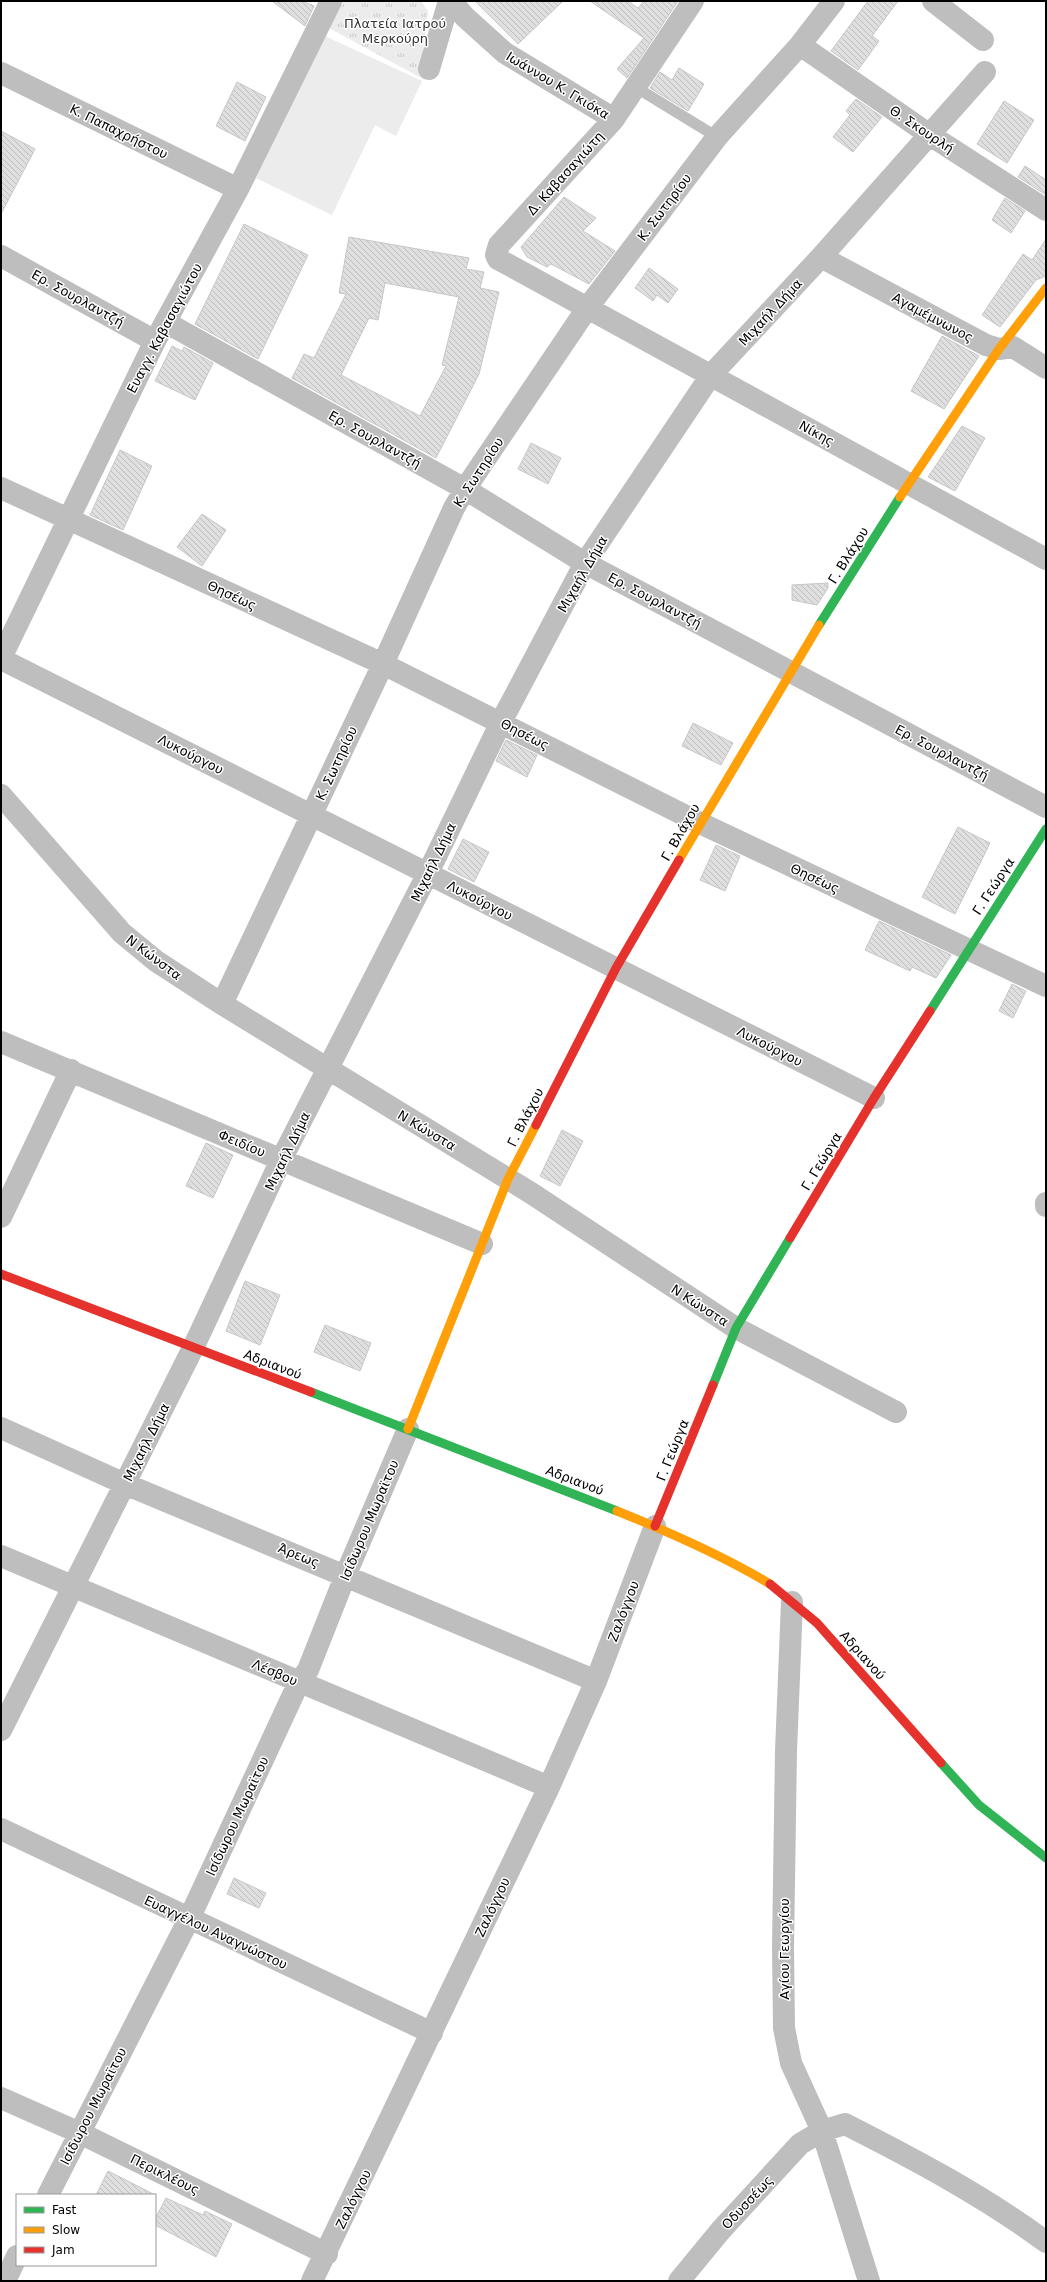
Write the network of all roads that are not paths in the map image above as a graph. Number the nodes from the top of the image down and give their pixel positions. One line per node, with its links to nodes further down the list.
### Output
1 (331, 1): 15 (street, Ευαγγ. Καβασαγιώτου)
2 (450, 1): 8 (street); 12 (street, Ιωάννου Κ. Γκιόκα)
3 (693, 1): 11 (street, Δ. Καβασαγιώτη)
4 (834, 1): 7 (street, Κ. Σωτηρίου)
5 (933, 1): 6 (street)
6 (983, 40)
7 (800, 45): 13 (street, Θ. Σκουρλή); 14 (street, Κ. Σωτηρίου)
8 (429, 69)
9 (985, 72): 13 (street, Μιχαήλ Δήμα)
10 (1, 73): 15 (street, Κ. Παπαχρήστου)
11 (637, 88): 12 (street, Δ. Καβασαγιώτη); 14 (lane)
12 (614, 119): 20 (street, Δ. Καβασαγιώτη)
13 (930, 135): 16 (street, Θ. Σκουρλή); 18 (street, Μιχαήλ Δήμα)
14 (717, 137): 20 (street, Κ. Σωτηρίου)
15 (238, 189): 21 (street, Ευαγγ. Καβασαγιώτου)
16 (1046, 210)
17 (1, 256): 21 (street, Ερ. Σουρλαντζή)
18 (820, 258): 22 (street, Αγαμέμνωνος); 24 (street, Μιχαήλ Δήμα)
19 (1046, 288): 22 (street, Γ. Βλάχου)
20 (588, 307): 24 (street, Νίκης); 27 (street, Κ. Σωτηρίου)
21 (161, 332): 27 (street, Ερ. Σουρλαντζή); 28 (street, Ευαγγ. Καβασαγιώτου)
22 (999, 349): 23 (street, Αγαμέμνωνος); 25 (street, Γ. Βλάχου)
23 (1046, 368)
24 (711, 375): 25 (street, Νίκης); 30 (street, Μιχαήλ Δήμα)
25 (908, 484): 29 (street, Νίκης); 33 (street, Γ. Βλάχου)
26 (1, 488): 28 (street, Θησέως)
27 (465, 489): 30 (street, Ερ. Σουρλαντζή); 32 (street, Κ. Σωτηρίου)
28 (69, 519): 31 (street, Ευαγγ. Καβασαγιώτου); 32 (street, Θησέως)
29 (1046, 559)
30 (585, 563): 33 (street, Ερ. Σουρλαντζή); 34 (street, Μιχαήλ Δήμα)
31 (1, 658): 37 (street, Λυκούργου)
32 (383, 664): 34 (street, Θησέως); 37 (street, Κ. Σωτηρίου)
33 (790, 671): 36 (street, Ερ. Σουρλαντζή); 38 (street, Γ. Βλάχου)
34 (501, 722): 38 (street, Θησέως); 40 (street, Μιχαήλ Δήμα)
35 (1, 795): 44 (street, Ν Κώνστα)
36 (1046, 807)
37 (312, 814): 40 (street, Λυκούργου); 44 (street, Κ. Σωτηρίου)
38 (700, 823): 41 (street, Θησέως); 42 (street, Γ. Βλάχου)
39 (1046, 829): 41 (street, Γ. Γεώργα)
40 (428, 874): 42 (street, Λυκούργου); 46 (street, Μιχαήλ Δήμα)
41 (968, 950): 43 (street, Θησέως); 48 (street, Γ. Γεώργα)
42 (616, 968): 48 (street, Λυκούργου); 50 (street, Γ. Βλάχου)
43 (1046, 986)
44 (222, 1004): 46 (street, Ν Κώνστα)
45 (1, 1042): 47 (street, Φειδίου)
46 (328, 1069): 49 (street, Μιχαήλ Δήμα); 50 (street, Ν Κώνστα)
47 (71, 1070): 49 (street, Φειδίου); 51 (street)
48 (874, 1098): 54 (street, Γ. Γεώργα)
49 (281, 1160): 52 (street, Φειδίου); 55 (street, Μιχαήλ Δήμα)
50 (508, 1179): 52 (street, Γ. Βλάχου); 54 (street, Ν Κώνστα)
51 (1, 1217)
52 (482, 1244): 58 (street, Γ. Βλάχου)
53 (1, 1274): 55 (street, Αδριανού)
54 (736, 1328): 56 (street, Ν Κώνστα); 60 (street, Γ. Γεώργα)
55 (193, 1348): 58 (street, Αδριανού); 59 (street, Μιχαήλ Δήμα)
56 (896, 1412)
57 (1, 1428): 59 (street, Άρεως)
58 (408, 1429): 60 (street, Αδριανού); 62 (street, Ισίδωρου Μωραϊτου)
59 (125, 1484): 62 (street, Άρεως); 63 (street, Μιχαήλ Δήμα)
60 (655, 1526): 64 (street, Αδριανού); 65 (street, Ζαλόγγου)
61 (1, 1556): 63 (street, Λέσβου)
62 (346, 1574): 65 (street, Άρεως); 66 (street, Ισίδωρου Μωραϊτου)
63 (72, 1586): 66 (street, Λέσβου); 67 (street, Μιχαήλ Δήμα)
64 (792, 1602): 70 (street, Αδριανού); 74 (street, Αγίου Γεωργίου)
65 (596, 1680): 68 (street, Ζαλόγγου)
66 (299, 1682): 68 (street, Λέσβου); 71 (street, Ισίδωρου Μωραϊτου)
67 (1, 1730)
68 (549, 1786): 72 (street, Ζαλόγγου)
69 (1, 1830): 71 (street, Ευαγγέλου Αναγνώστου)
70 (1046, 1858)
71 (189, 1919): 72 (street, Ευαγγέλου Αναγνώστου); 75 (street, Ισίδωρου Μωραϊτου)
72 (432, 2033): 78 (street, Ζαλόγγου)
73 (1, 2098): 75 (street, Περικλέους)
74 (822, 2131): 77 (street, Οδυσσέως); 82 (street, Οδυσσέως); 83 (street, Αγίου Γεωργίου)
75 (80, 2133): 76 (street, Ισίδωρου Μωραϊτου); 78 (street, Περικλέους)
76 (49, 2194)
77 (1046, 2242)
78 (327, 2254): 81 (street, Ζαλόγγου)
79 (16, 2258): 80 (street)
80 (8, 2278)
81 (312, 2281)
82 (679, 2281)
83 (869, 2281)

